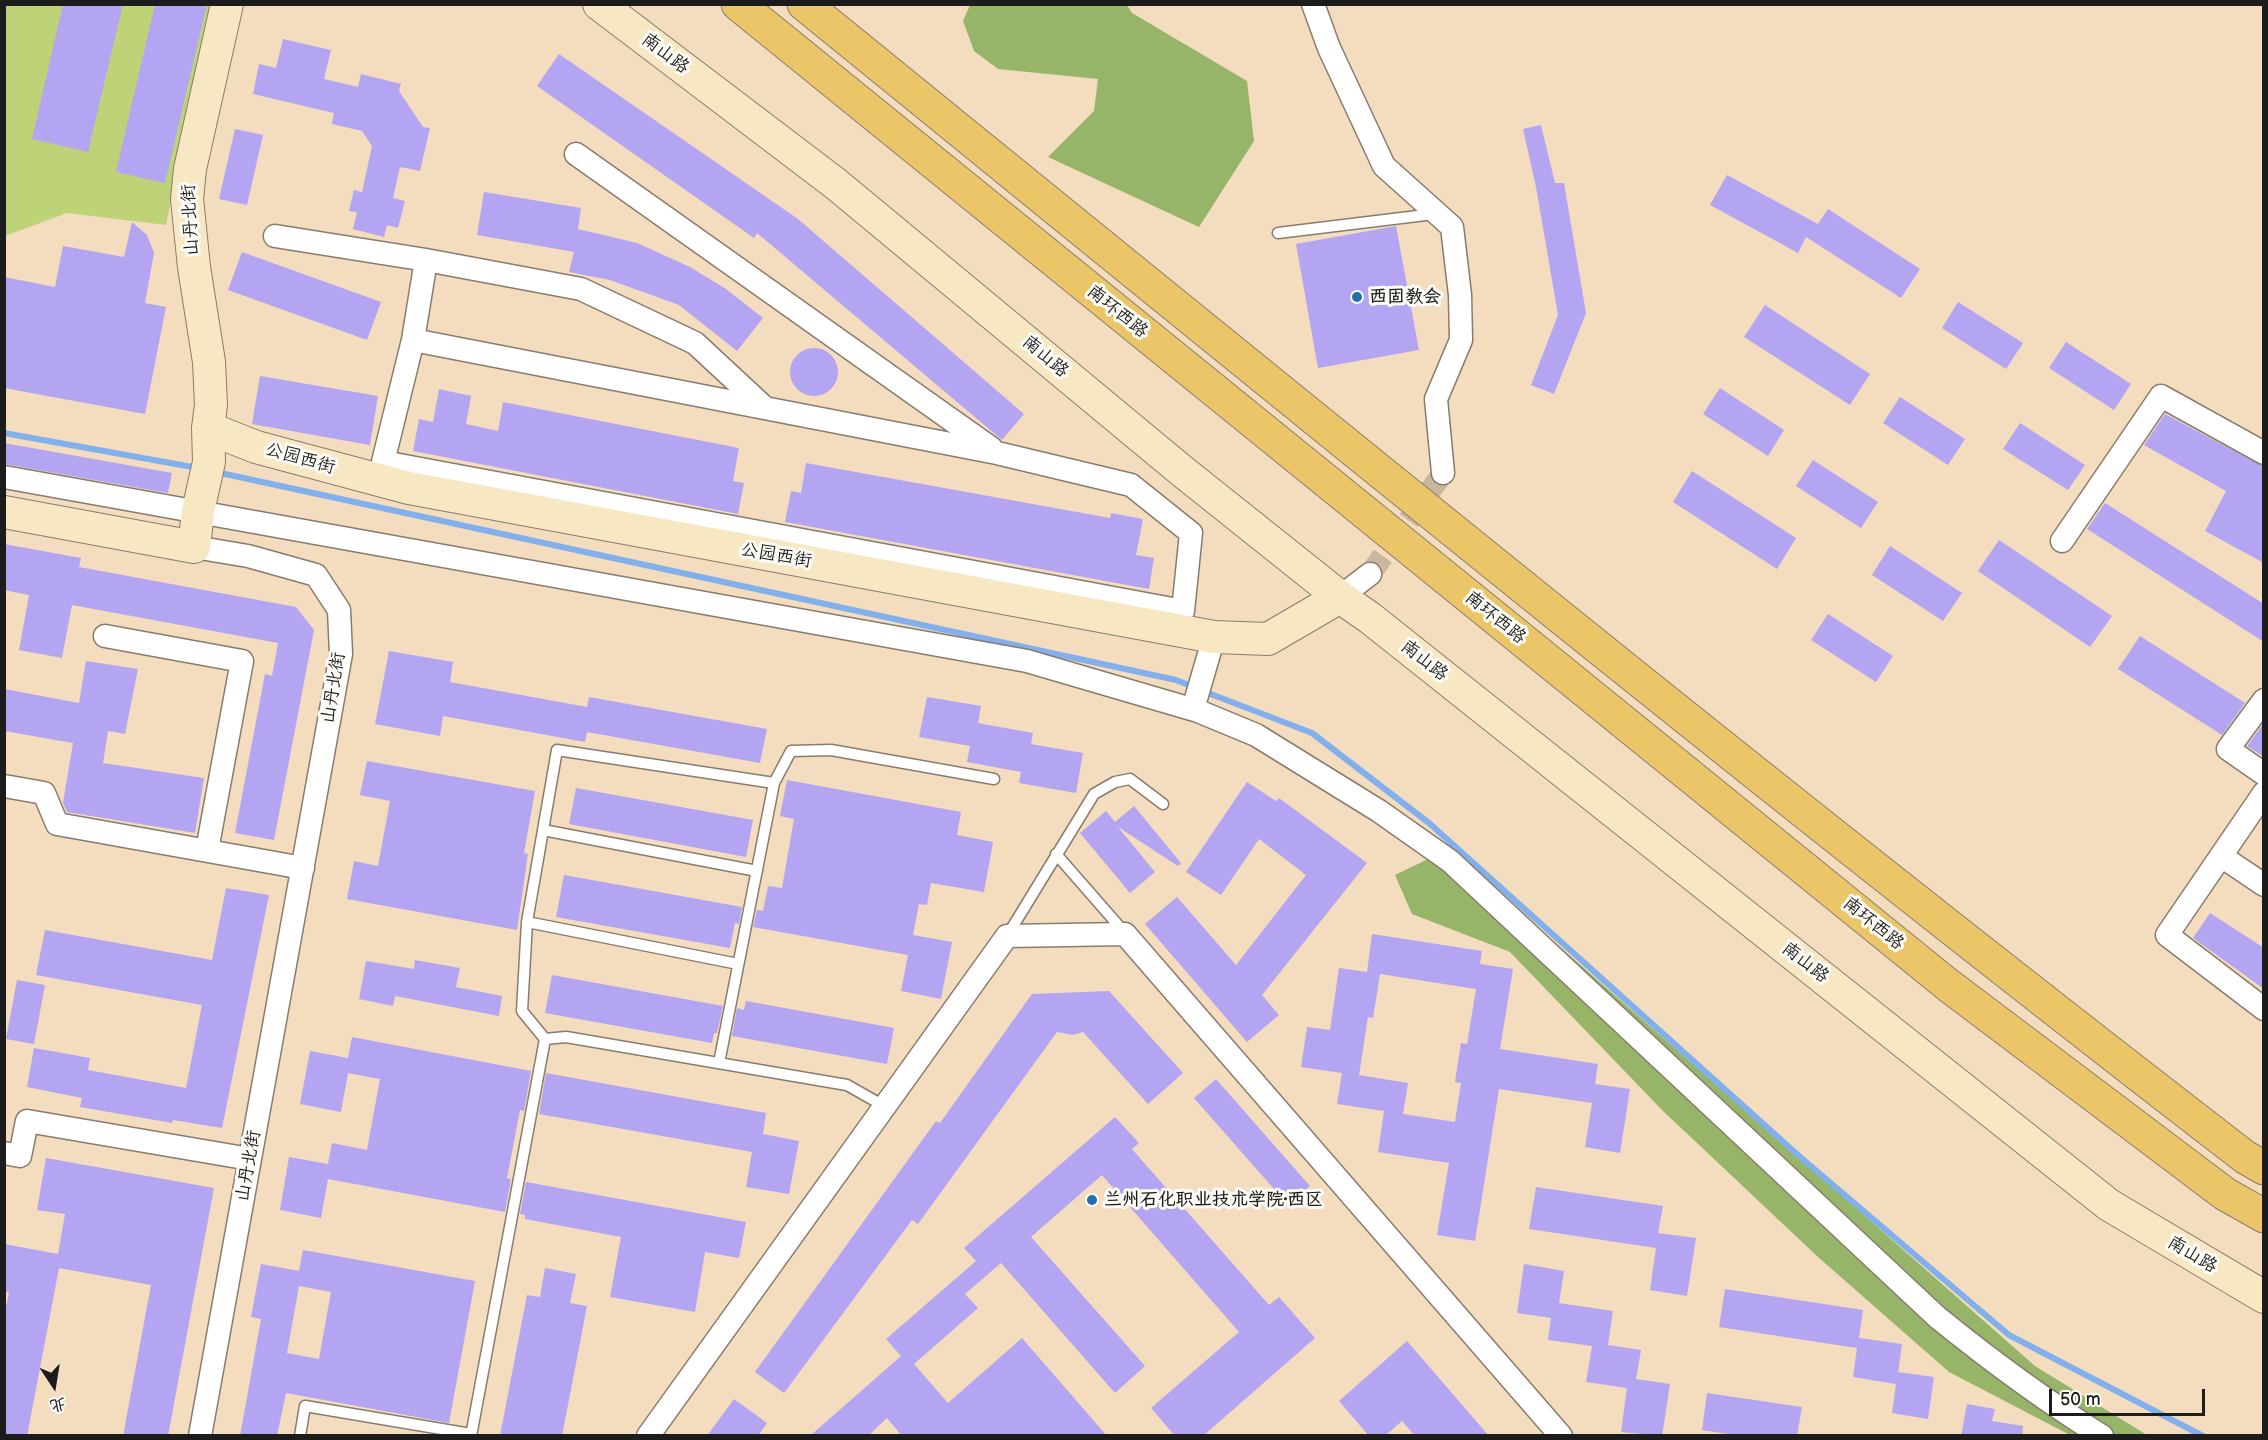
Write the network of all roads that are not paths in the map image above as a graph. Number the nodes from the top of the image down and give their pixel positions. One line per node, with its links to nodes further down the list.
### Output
1 (227, 4): 13 (street, 山丹北街)
2 (599, 4): 24 (street, 南山路)
3 (738, 4): 53 (highway, 南环西路)
4 (804, 4): 52 (highway)
5 (1313, 4): 7 (street)
6 (576, 154): 14 (street)
7 (1437, 213): 8 (lane); 17 (street)
8 (1278, 233)
9 (275, 236): 10 (street)
10 (426, 260): 11 (street); 12 (street)
11 (413, 340): 12 (street); 16 (street)
12 (765, 408): 14 (street)
13 (208, 428): 16 (street, 公园西街); 19 (street, 山丹北街)
14 (997, 453): 16 (street)
15 (2264, 453): 21 (street)
16 (381, 471): 26 (street, 公园西街)
17 (1443, 473)
18 (4, 477): 19 (street)
19 (199, 505): 22 (street, 山丹北街); 28 (street)
20 (4, 513): 22 (street)
21 (2062, 541)
22 (194, 547): 39 (street, 山丹北街)
23 (1370, 574): 24 (street)
24 (1340, 597): 26 (street, 公园西街); 54 (street, 南山路)
25 (105, 636): 36 (street)
26 (1210, 648): 28 (street)
27 (2264, 700): 29 (street)
28 (1195, 703): 60 (street)
29 (2264, 774)
30 (994, 779): 31 (lane)
31 (774, 783): 35 (lane); 40 (lane)
32 (4, 786): 36 (street)
33 (2264, 793): 38 (street)
34 (1163, 804): 37 (lane)
35 (543, 830): 40 (lane); 42 (lane)
36 (207, 850): 39 (street)
37 (1056, 854): 43 (lane); 44 (lane)
38 (2221, 856): 41 (street); 46 (street)
39 (303, 868): 51 (street, 山丹北街)
40 (757, 871): 45 (lane)
41 (2264, 885)
42 (527, 922): 45 (lane); 47 (lane)
43 (1125, 934): 44 (street); 59 (street)
44 (1007, 936): 49 (street)
45 (738, 964): 48 (lane)
46 (2264, 1010)
47 (545, 1039): 48 (lane); 55 (lane)
48 (719, 1063): 49 (lane)
49 (884, 1106): 58 (street)
50 (4, 1153): 51 (street)
51 (250, 1159): 56 (street, 山丹北街)
52 (2264, 1168)
53 (2264, 1216)
54 (2264, 1297)
55 (471, 1435): 57 (lane)
56 (200, 1436)
57 (300, 1436)
58 (648, 1436)
59 (1561, 1436)
60 (2102, 1436)

